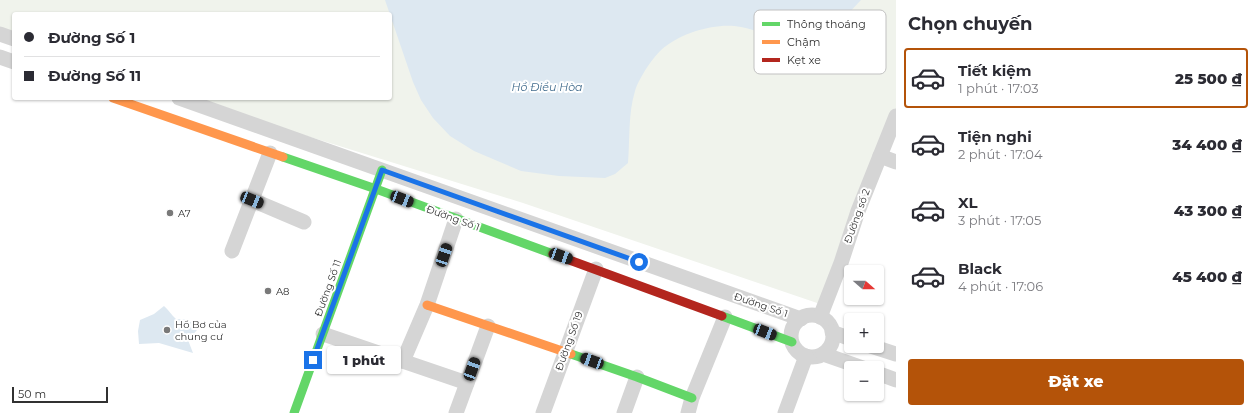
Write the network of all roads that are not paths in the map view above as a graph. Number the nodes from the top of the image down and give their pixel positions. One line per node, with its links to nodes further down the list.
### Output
1 (0, 34): 2 (street)
2 (12, 38)
3 (0, 57): 4 (street)
4 (12, 61)
5 (119, 100): 8 (street, Đường Số 1)
6 (185, 100): 11 (street, Đường Số 1)
7 (896, 116): 9 (street, Đường số 2)
8 (270, 153): 12 (street, Đường Số 1); 13 (street)
9 (880, 156): 10 (street); 20 (street, Đường số 2)
10 (896, 162)
11 (382, 170): 12 (street, Đường Số 11); 21 (street, Đường Số 1)
12 (376, 189): 14 (street, Đường Số 1); 24 (street, Đường Số 11)
13 (252, 200): 15 (street); 16 (street)
14 (456, 219): 17 (street, Đường Số 1); 18 (street)
15 (304, 222)
16 (232, 251)
17 (596, 269): 19 (street, Đường Số 1); 28 (street, Đường Số 19)
18 (427, 305): 22 (street); 33 (street)
19 (725, 317): 26 (street, Đường Số 1); 38 (street)
20 (820, 317): 21 (street); 23 (street)
21 (801, 319): 26 (street)
22 (488, 326): 28 (street); 37 (street)
23 (832, 332): 25 (street); 29 (street)
24 (323, 334): 33 (street); 39 (street, Đường Số 11)
25 (844, 336)
26 (792, 342): 31 (street)
27 (884, 350): 30 (street)
28 (565, 352): 35 (street); 41 (street, Đường Số 19)
29 (823, 354): 31 (street); 32 (street)
30 (896, 354)
31 (806, 356): 44 (street)
32 (844, 361)
33 (403, 362): 37 (street)
34 (884, 376): 36 (street)
35 (637, 377): 38 (street); 42 (street)
36 (896, 380)
37 (467, 383): 40 (street)
38 (692, 398): 43 (street)
39 (294, 413)
40 (456, 413)
41 (543, 413)
42 (624, 413)
43 (688, 413)
44 (785, 413)

